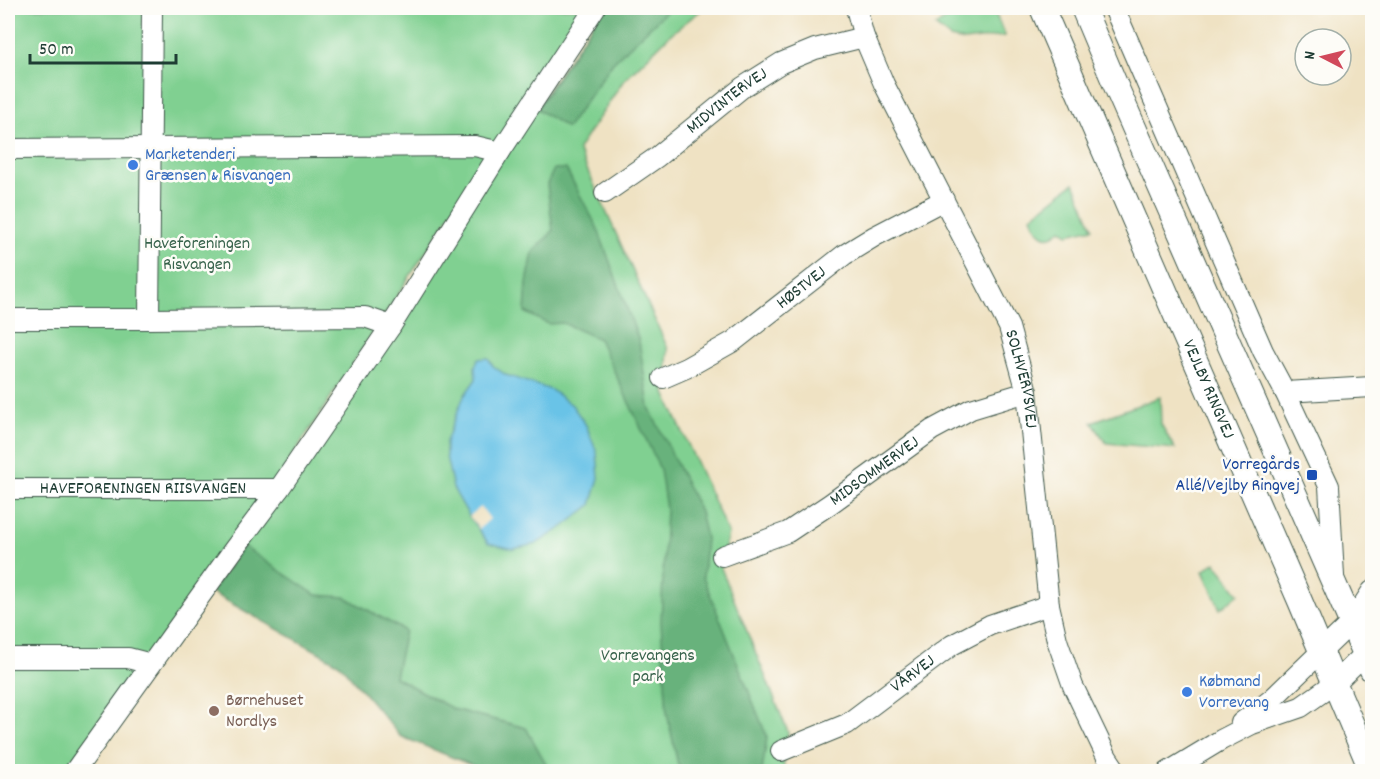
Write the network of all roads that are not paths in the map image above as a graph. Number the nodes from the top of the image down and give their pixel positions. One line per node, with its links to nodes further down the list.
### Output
1 (152, 8): 8 (street)
2 (595, 8): 10 (street)
3 (856, 8): 7 (street, SOLHVERVSVEJ)
4 (1042, 8): 27 (main road, VEJLBY RINGVEJ)
5 (1083, 8): 23 (main road)
6 (1114, 8): 19 (street)
7 (864, 37): 11 (street, MIDVINTERVEJ); 12 (street, SOLHVERVSVEJ)
8 (150, 148): 9 (street); 10 (street); 14 (street)
9 (8, 149)
10 (500, 153): 15 (street)
11 (605, 193)
12 (944, 201): 16 (street, HØSTVEJ); 18 (street, SOLHVERVSVEJ)
13 (8, 319): 14 (street)
14 (149, 320): 15 (street)
15 (391, 326): 21 (street)
16 (663, 378)
17 (1372, 387): 19 (street)
18 (1027, 392): 22 (street, MIDSOMMERVEJ); 25 (street, SOLHVERVSVEJ)
19 (1285, 392): 23 (street)
20 (8, 489): 21 (street, HAVEFORENINGEN RIISVANGEN)
21 (279, 489): 30 (street)
22 (722, 556)
23 (1334, 580): 26 (main road)
24 (1372, 591): 26 (street)
25 (1049, 605): 33 (street, VÅRVEJ); 35 (street, SOLHVERVSVEJ)
26 (1352, 621): 27 (street); 28 (main road)
27 (1321, 651): 31 (main road, VEJLBY RINGVEJ); 32 (street)
28 (1370, 657): 31 (street)
29 (8, 658): 30 (street)
30 (151, 664): 34 (street)
31 (1335, 683): 32 (street); 37 (main road, VEJLBY RINGVEJ)
32 (1221, 740): 36 (street)
33 (781, 751)
34 (74, 771)
35 (1117, 771)
36 (1168, 771)
37 (1372, 771)

